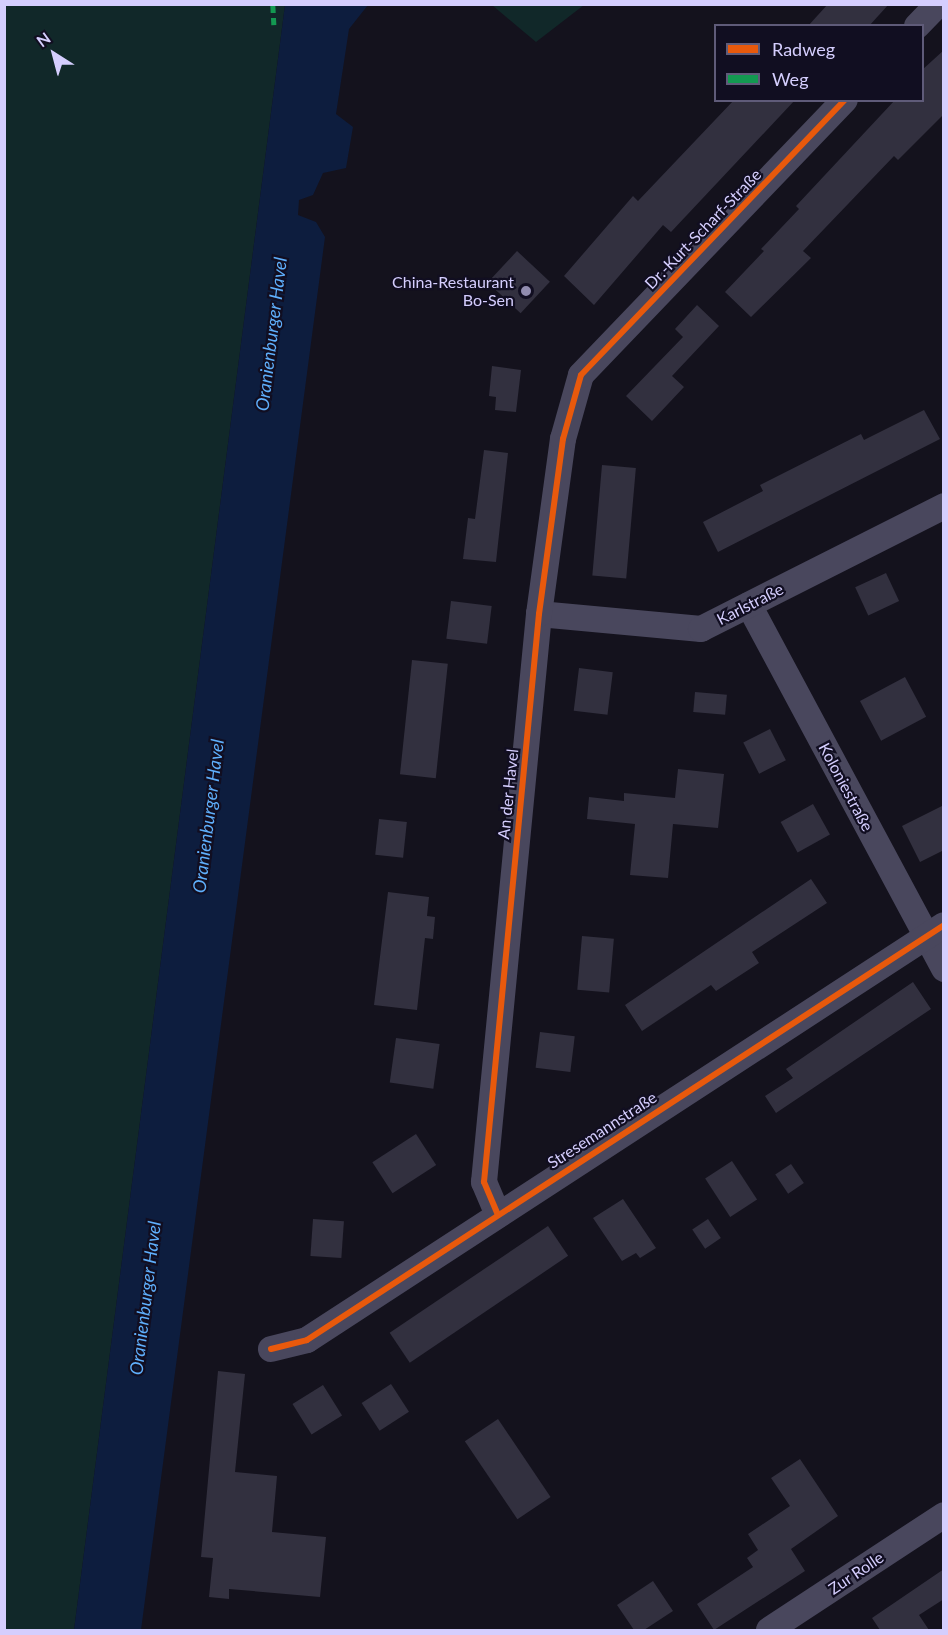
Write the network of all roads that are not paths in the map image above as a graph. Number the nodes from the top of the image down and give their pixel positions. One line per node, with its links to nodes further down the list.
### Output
1 (938, 4): 2 (street)
2 (919, 24)
3 (843, 102): 4 (street, Dr.-Kurt-Scharf-Straße)
4 (581, 375): 7 (street, An der Havel)
5 (944, 506): 6 (street, Karlstraße)
6 (749, 604): 7 (street, Karlstraße); 8 (street, Koloniestraße)
7 (539, 614): 10 (street, An der Havel)
8 (934, 930): 9 (street, Koloniestraße); 10 (street, Stresemannstraße)
9 (944, 969)
10 (498, 1215): 11 (street, Stresemannstraße)
11 (271, 1348)
12 (944, 1515): 13 (street, Zur Rolle)
13 (769, 1630)

